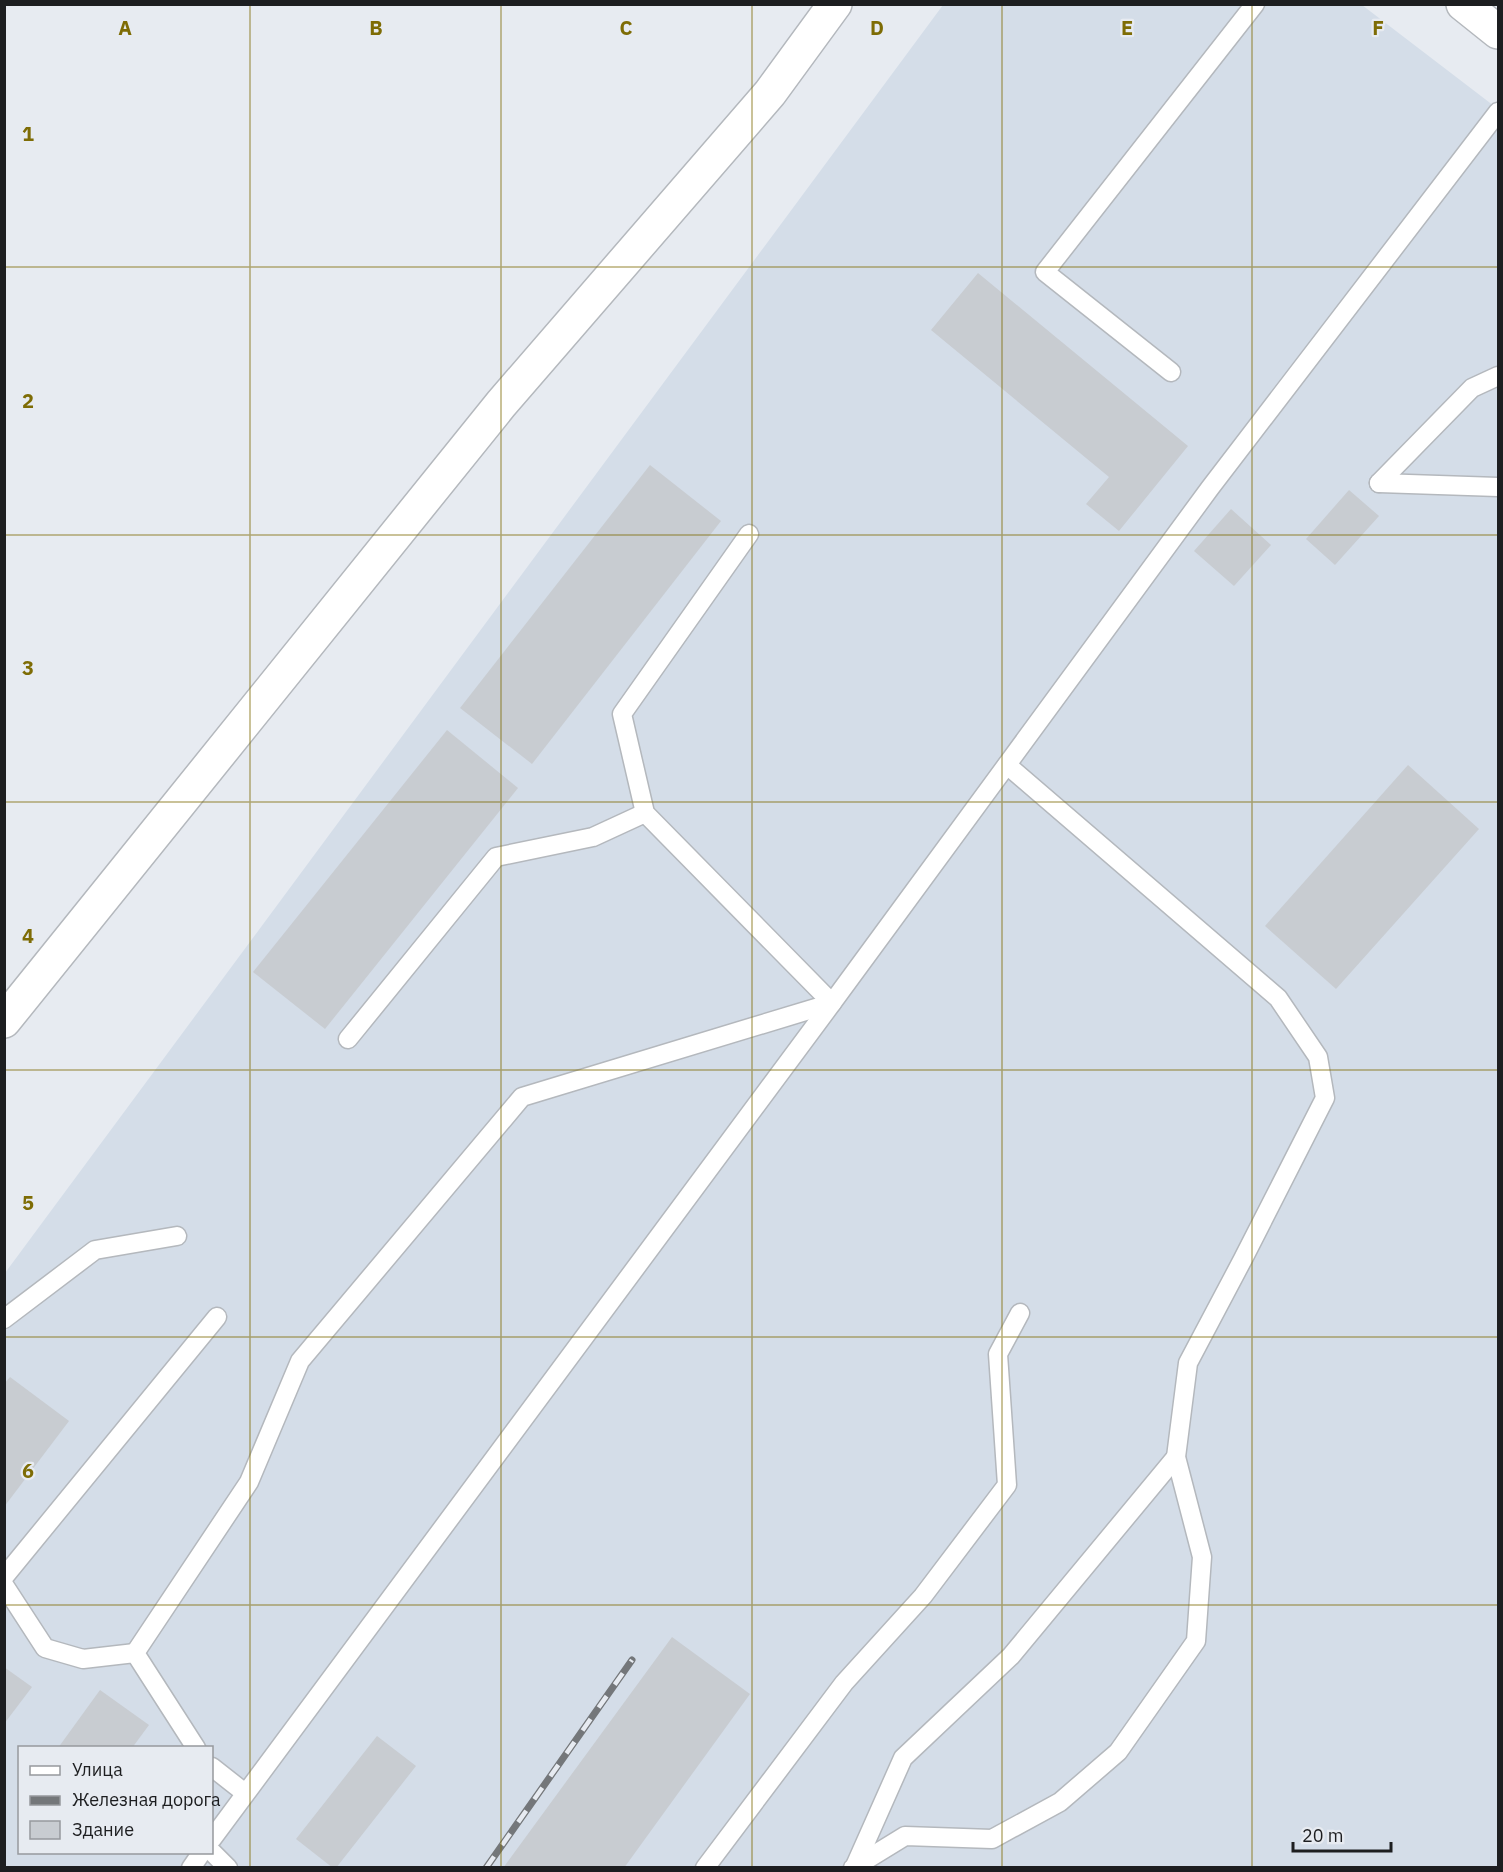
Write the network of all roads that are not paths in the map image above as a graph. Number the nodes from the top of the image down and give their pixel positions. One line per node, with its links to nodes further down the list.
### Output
1 (835, 4): 13 (street)
2 (1255, 4): 6 (lane)
3 (1463, 4): 4 (street)
4 (1498, 32)
5 (1498, 112): 10 (lane)
6 (1171, 372)
7 (1498, 376): 8 (lane)
8 (1498, 487)
9 (749, 534): 11 (lane)
10 (1007, 765): 12 (lane); 19 (lane)
11 (645, 813): 12 (lane); 14 (lane)
12 (832, 1003): 22 (lane); 25 (lane)
13 (4, 1021)
14 (348, 1039)
15 (177, 1236): 18 (lane)
16 (1020, 1313): 32 (lane)
17 (217, 1317): 20 (lane)
18 (4, 1319)
19 (1176, 1457): 29 (lane); 29 (lane)
20 (4, 1577)
21 (4, 1585): 22 (lane)
22 (135, 1653): 23 (lane)
23 (195, 1746)
24 (213, 1768): 25 (lane)
25 (245, 1793): 26 (lane)
26 (213, 1838)
27 (213, 1853): 31 (lane)
28 (201, 1854): 30 (lane)
29 (854, 1867)
30 (191, 1868)
31 (228, 1868)
32 (705, 1868)

